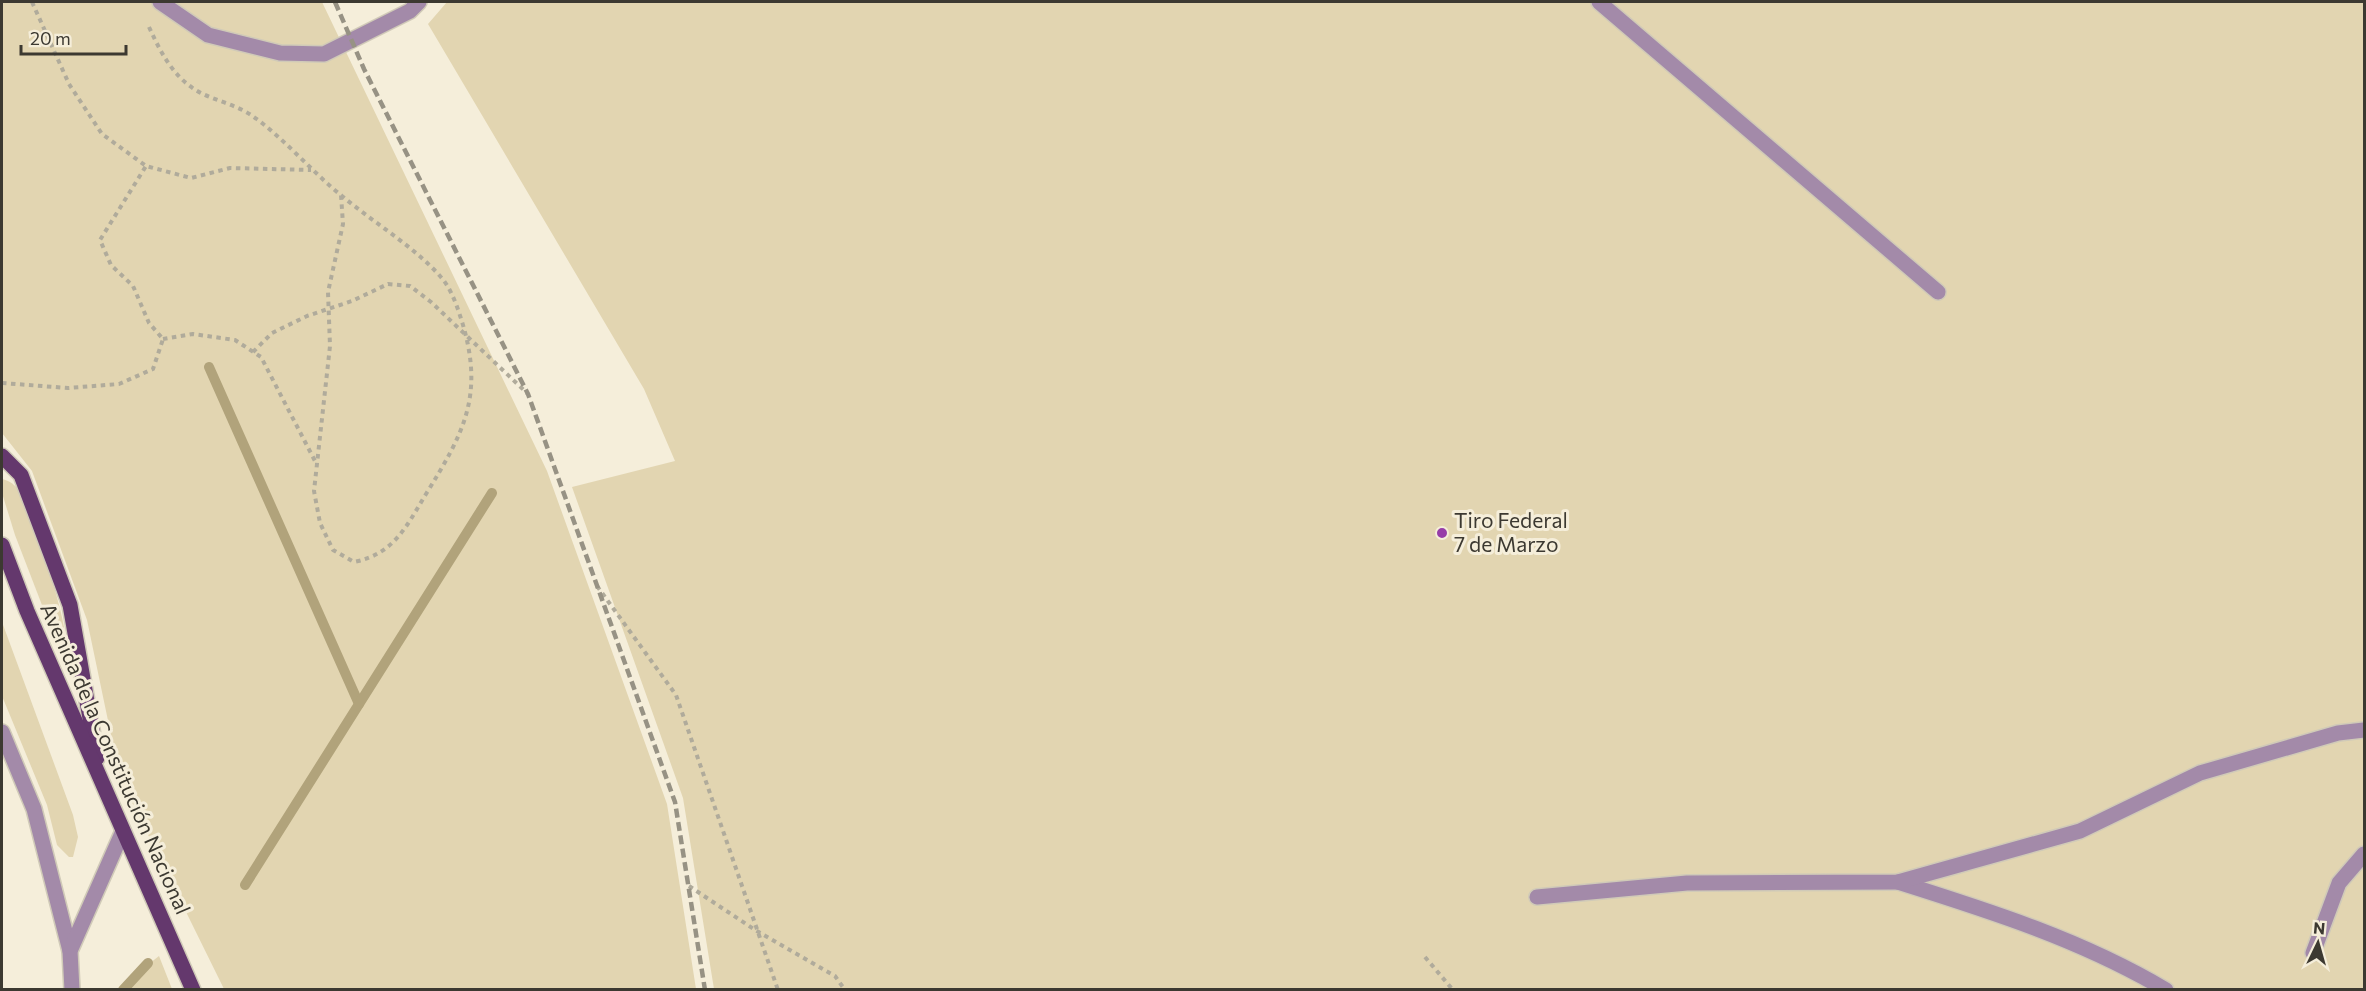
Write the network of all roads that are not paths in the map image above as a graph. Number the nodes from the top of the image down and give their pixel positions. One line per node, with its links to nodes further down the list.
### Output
1 (160, 2): 2 (street)
2 (419, 2)
3 (1599, 2): 4 (street)
4 (1938, 292)
5 (2, 456): 9 (main road)
6 (2, 545): 9 (main road, Avenida de la Constitución Nacional)
7 (2364, 730): 12 (street)
8 (2, 732): 14 (street)
9 (100, 779): 10 (main road, Avenida de la Constitución Nacional)
10 (123, 831): 14 (street); 17 (main road, Avenida de la Constitución Nacional)
11 (2364, 854): 15 (street)
12 (1898, 882): 13 (street); 18 (street)
13 (1537, 897)
14 (70, 951): 16 (street)
15 (2313, 953)
16 (72, 990)
17 (193, 990)
18 (2166, 990)

